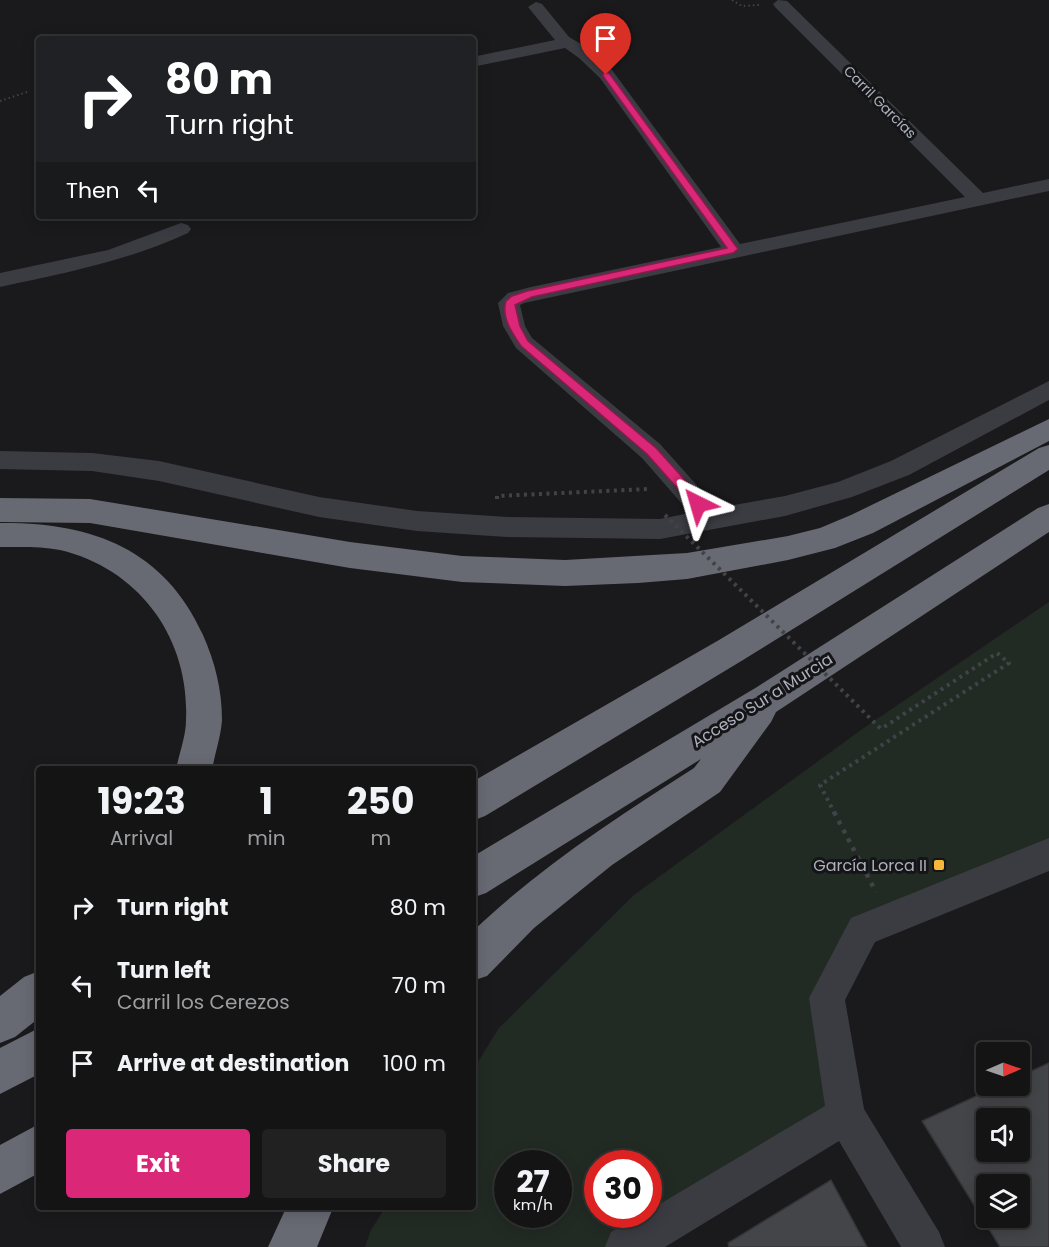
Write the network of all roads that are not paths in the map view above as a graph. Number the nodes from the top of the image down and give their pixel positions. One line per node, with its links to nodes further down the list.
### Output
1 (781, 4): 6 (street, Carril Garcías)
2 (536, 7): 3 (street)
3 (567, 43): 4 (street); 8 (street)
4 (476, 61)
5 (1049, 185): 6 (street)
6 (980, 201): 8 (street)
7 (181, 229): 9 (street)
8 (733, 249): 16 (street)
9 (0, 280)
10 (1049, 389): 16 (street)
11 (1049, 429): 14 (highway)
12 (1049, 456): 20 (highway)
13 (0, 460): 16 (street)
14 (0, 510)
15 (1049, 516): 18 (highway, Acceso Sur a Murcia)
16 (712, 521)
17 (0, 535): 19 (highway)
18 (769, 698): 22 (highway, Acceso Sur a Murcia); 23 (highway)
19 (195, 766)
20 (476, 801)
21 (1049, 854): 28 (street)
22 (476, 877)
23 (476, 957)
24 (36, 994): 25 (highway)
25 (0, 1022)
26 (36, 1052): 27 (highway)
27 (0, 1072)
28 (846, 1115): 32 (street); 35 (street)
29 (36, 1149): 30 (highway)
30 (0, 1171)
31 (309, 1210): 33 (highway)
32 (665, 1237): 34 (street)
33 (292, 1247)
34 (626, 1247)
35 (924, 1247)

